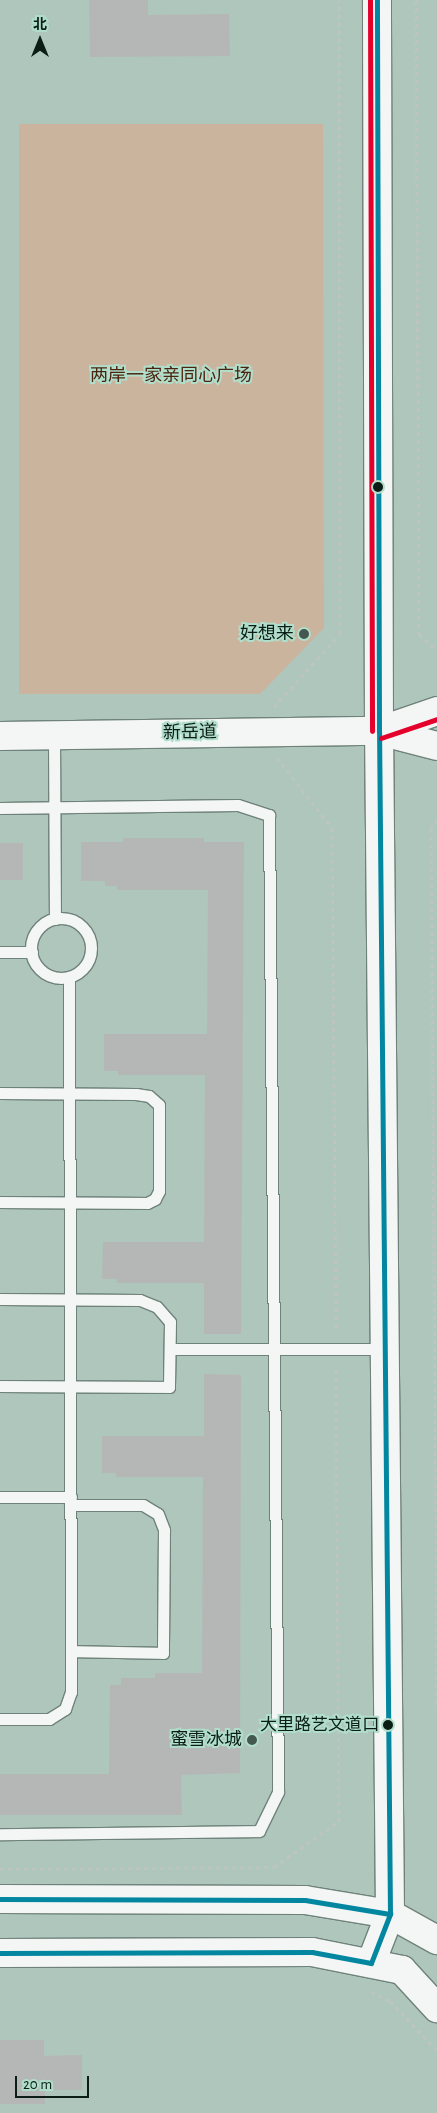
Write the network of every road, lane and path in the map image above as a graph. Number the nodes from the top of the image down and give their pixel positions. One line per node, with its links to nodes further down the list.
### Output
1 (340, 0): 5 (path)
2 (377, 0): 7 (main road)
3 (416, 0): 4 (path)
4 (437, 650)
5 (270, 711)
6 (437, 712): 7 (main road, 新岳道)
7 (379, 731): 8 (main road, 新岳道); 10 (main road, 新岳道); 28 (main road)
8 (54, 735): 9 (main road, 新岳道); 12 (lane)
9 (0, 736)
10 (437, 746)
11 (275, 755): 27 (path)
12 (54, 807): 13 (lane); 15 (lane); 26 (lane)
13 (0, 808)
14 (437, 820): 34 (path)
15 (55, 919): 17 (lane); 18 (lane)
16 (0, 952): 17 (lane)
17 (32, 952): 18 (lane)
18 (69, 977): 20 (lane)
19 (0, 1093): 20 (lane)
20 (69, 1093): 22 (lane); 22 (lane)
21 (0, 1202): 22 (lane)
22 (69, 1202): 24 (lane)
23 (0, 1300): 24 (lane)
24 (70, 1300): 25 (lane); 30 (lane)
25 (170, 1349): 26 (lane); 30 (lane)
26 (274, 1349): 27 (lane); 36 (lane)
27 (336, 1349): 28 (lane); 37 (path)
28 (385, 1349): 39 (main road)
29 (0, 1386): 30 (lane)
30 (70, 1387): 32 (lane)
31 (0, 1497): 32 (lane)
32 (70, 1501): 33 (lane); 33 (lane)
33 (71, 1652): 35 (lane)
34 (437, 1709)
35 (0, 1719)
36 (0, 1834)
37 (0, 1869)
38 (0, 1899): 39 (main road)
39 (390, 1914): 40 (main road); 42 (main road)
40 (437, 1940)
41 (0, 1953): 42 (main road)
42 (371, 1963): 44 (main road)
43 (364, 1989): 45 (path)
44 (437, 2008)
45 (437, 2050)

